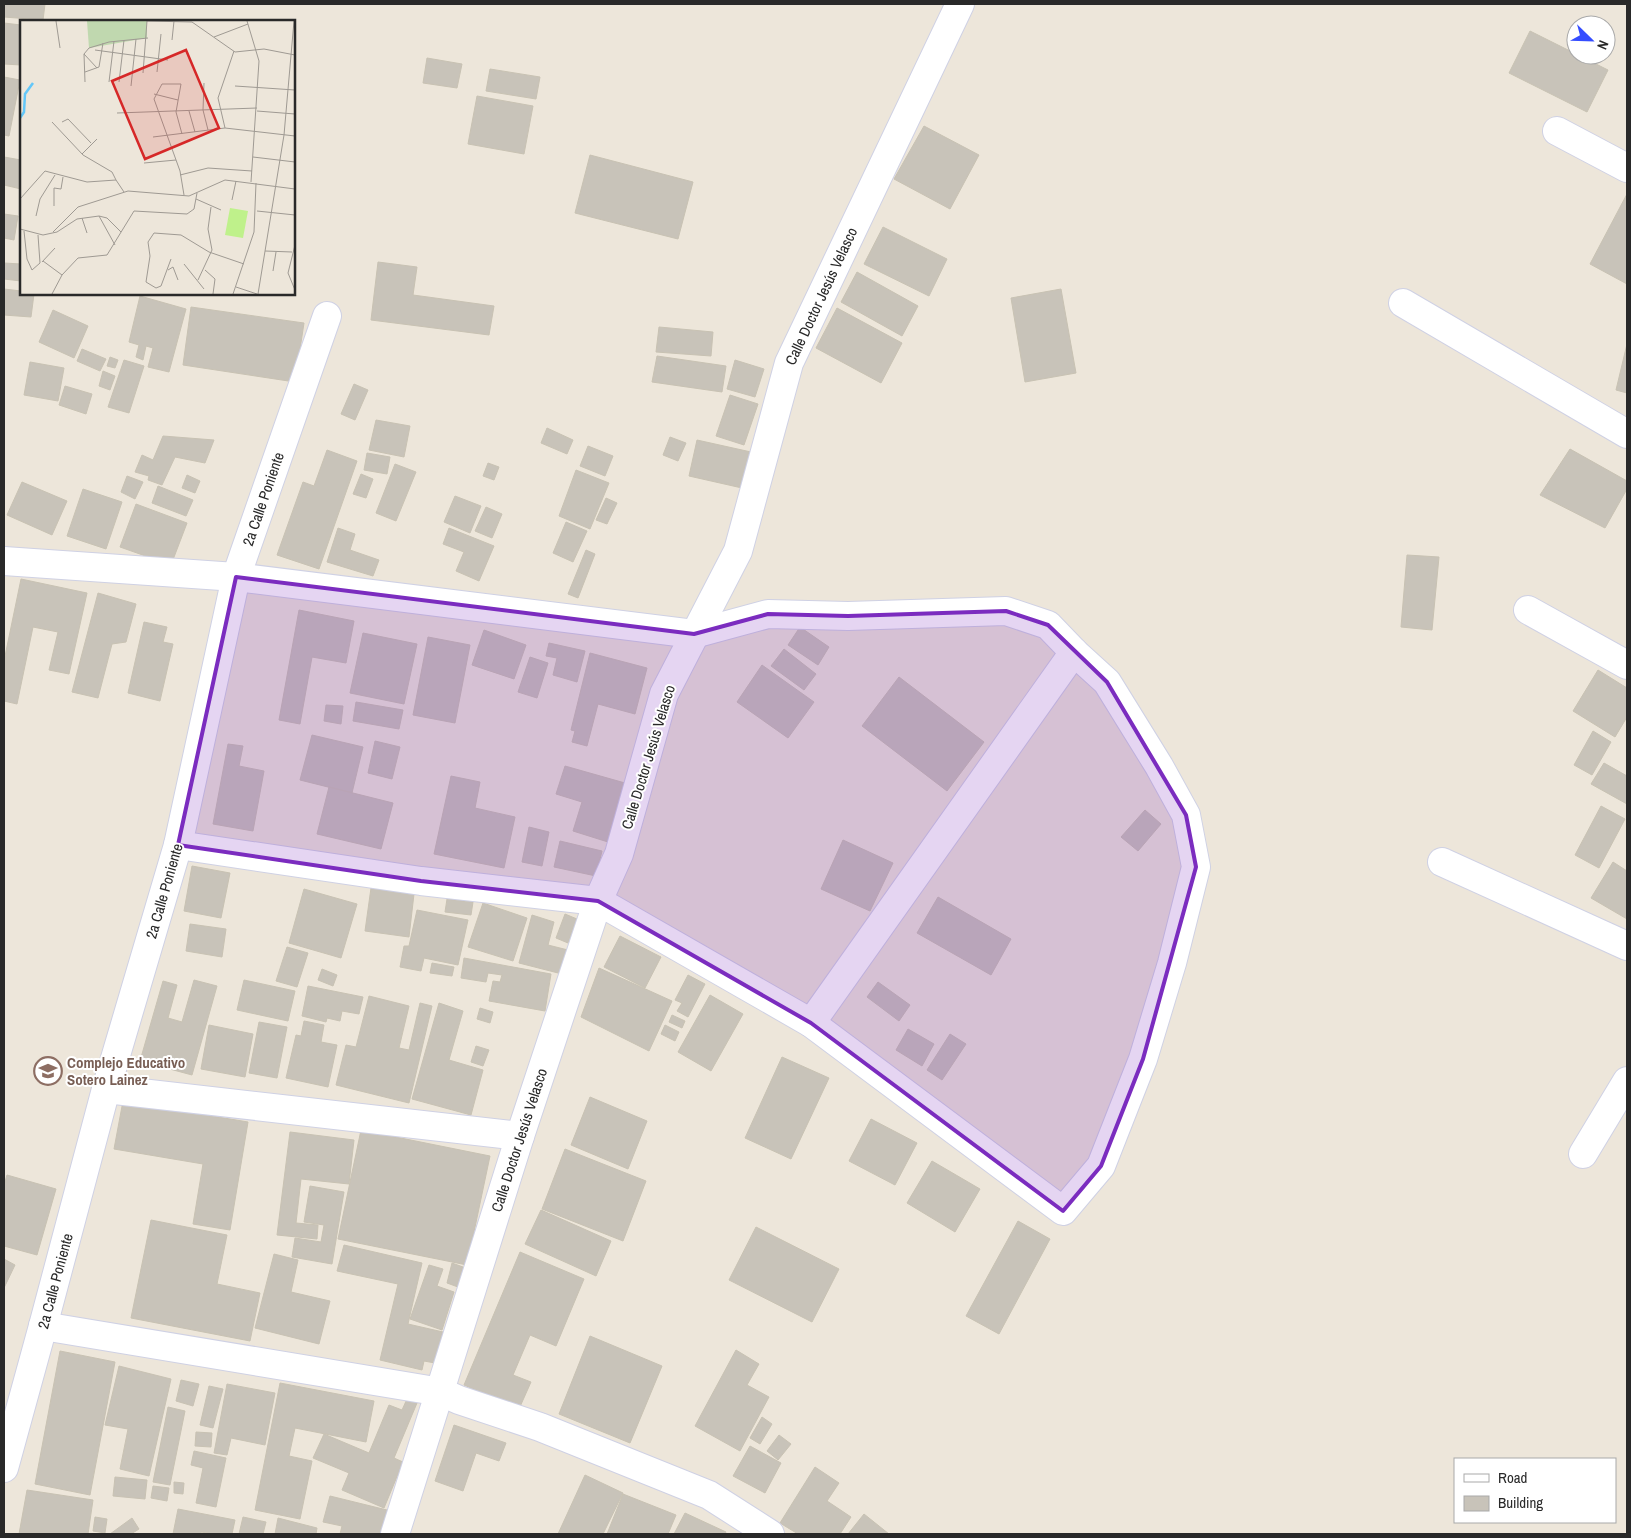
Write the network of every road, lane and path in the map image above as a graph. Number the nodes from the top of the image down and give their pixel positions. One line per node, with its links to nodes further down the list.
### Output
1 (960, 4): 10 (street, Calle Doctor Jesús Velasco)
2 (1557, 130): 3 (street)
3 (1627, 168)
4 (1403, 303): 6 (street)
5 (327, 316): 8 (street, 2a Calle Poniente)
6 (1627, 434)
7 (4, 561): 8 (street)
8 (236, 577): 10 (street); 13 (street, 2a Calle Poniente)
9 (1528, 610): 12 (street)
10 (694, 634): 11 (street); 15 (street, Calle Doctor Jesús Velasco)
11 (1074, 652): 17 (street); 17 (street)
12 (1627, 665)
13 (178, 844): 15 (street); 19 (street, 2a Calle Poniente)
14 (1442, 862): 16 (street)
15 (598, 901): 17 (street); 20 (street, Calle Doctor Jesús Velasco)
16 (1627, 946)
17 (811, 1023)
18 (1627, 1082): 21 (street)
19 (106, 1089): 20 (street); 22 (street, 2a Calle Poniente)
20 (520, 1136): 23 (street, Calle Doctor Jesús Velasco)
21 (1583, 1154)
22 (44, 1326): 23 (street); 24 (street, 2a Calle Poniente)
23 (441, 1392): 25 (street, Calle Doctor Jesús Velasco); 26 (street)
24 (4, 1468)
25 (395, 1534)
26 (770, 1534)

